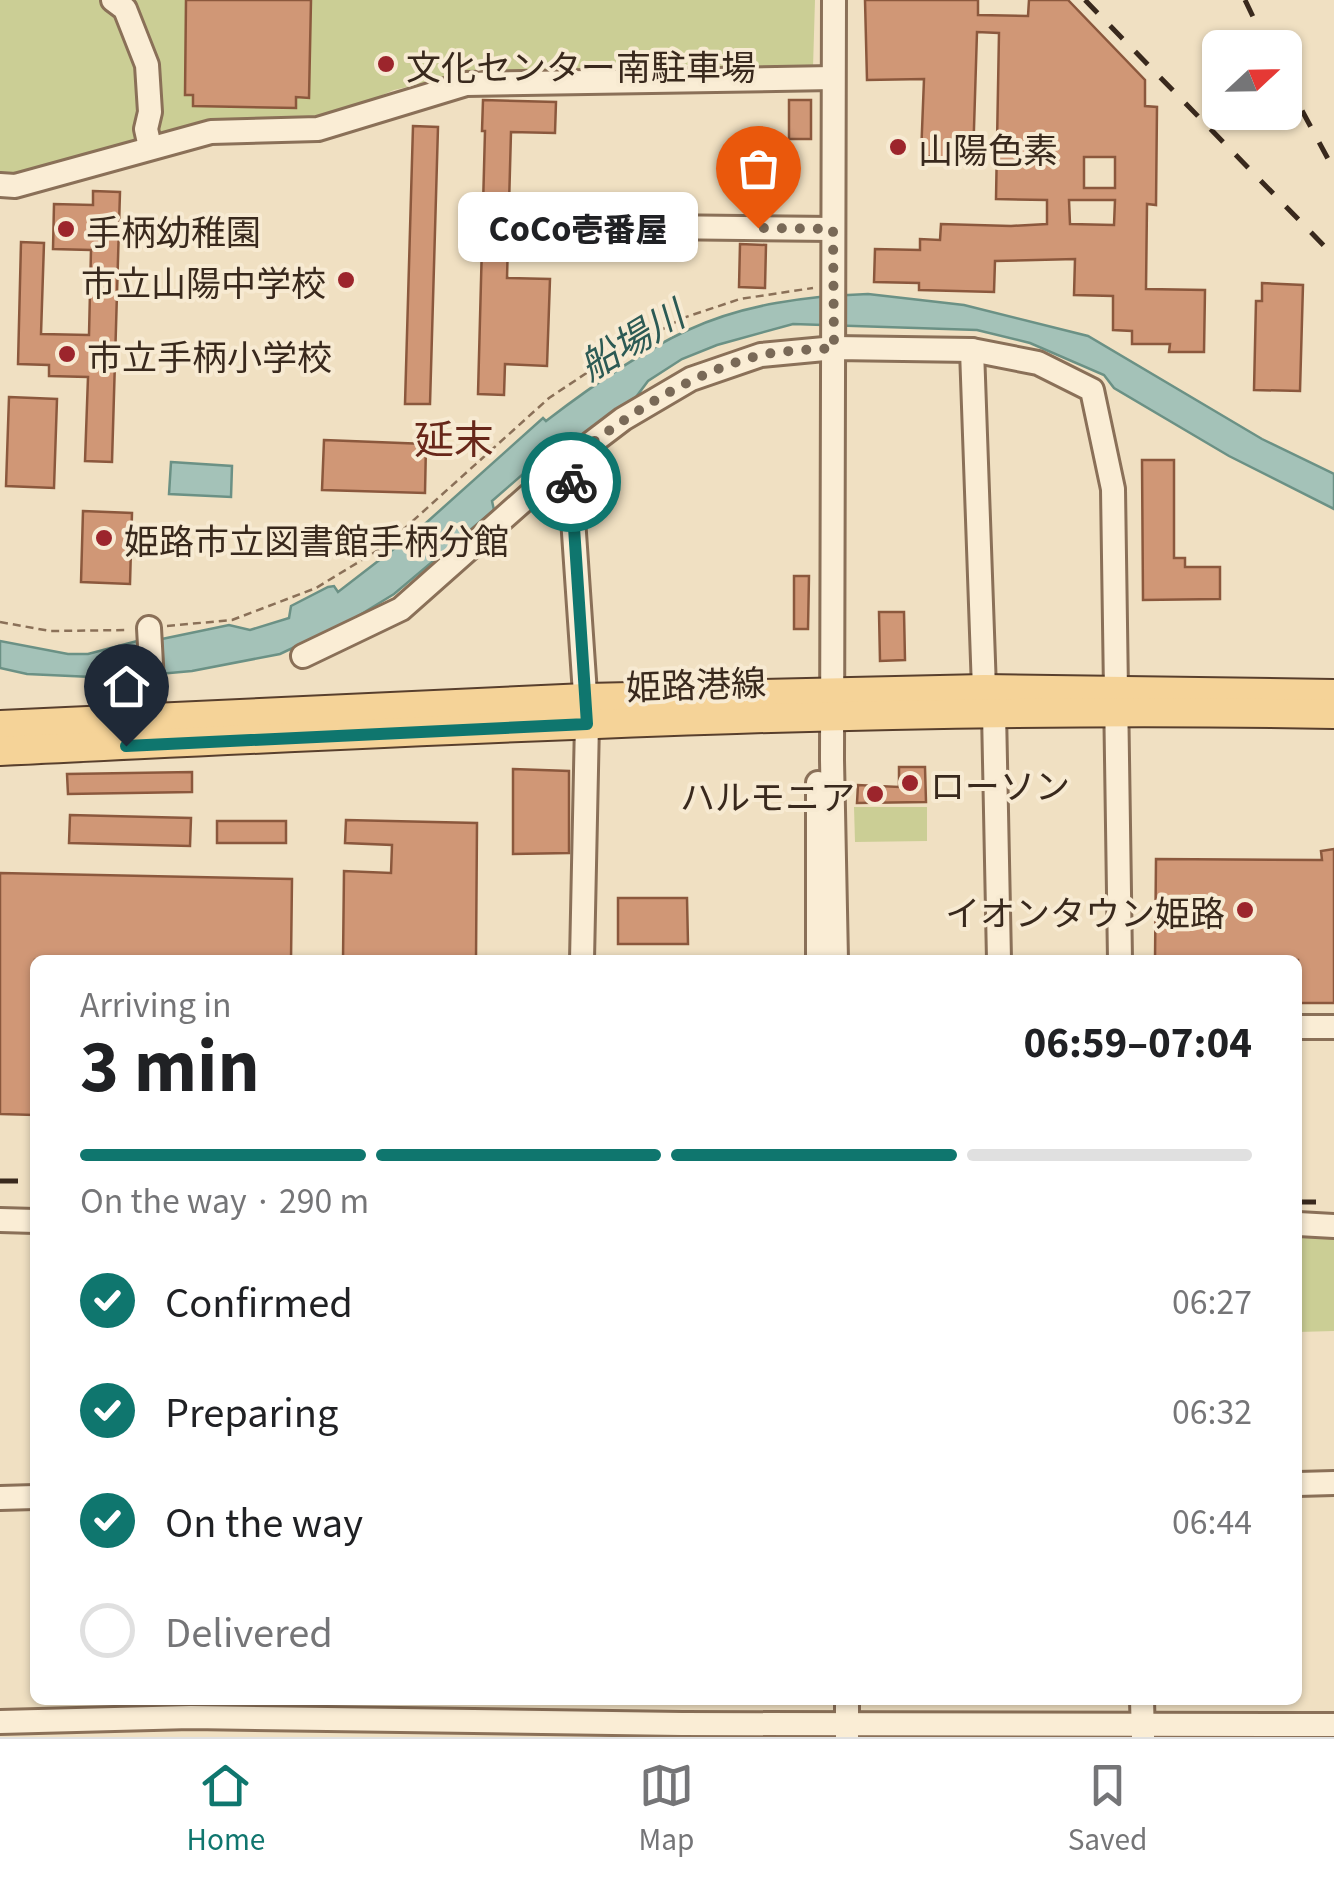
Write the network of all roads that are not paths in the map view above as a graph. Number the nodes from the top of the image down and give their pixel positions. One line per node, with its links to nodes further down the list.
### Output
1 (113, 0): 4 (street)
2 (834, 0): 3 (street)
3 (833, 78): 4 (street); 7 (street)
4 (150, 148): 5 (street)
5 (0, 185)
6 (570, 226): 7 (street)
7 (833, 229): 8 (street)
8 (834, 348): 9 (street); 10 (street); 16 (street)
9 (972, 350): 14 (street); 15 (street)
10 (569, 460): 12 (street); 17 (street)
11 (149, 628): 19 (street)
12 (303, 656)
13 (1334, 694): 14 (main road, 姫路港線)
14 (1118, 699): 15 (main road, 姫路港線); 18 (main road, 姫路港線); 28 (street)
15 (989, 701): 16 (main road, 姫路港線); 27 (street)
16 (834, 705): 17 (main road, 姫路港線); 22 (street)
17 (586, 710): 19 (main road, 姫路港線); 21 (main road, 姫路港線); 23 (street)
18 (1334, 714)
19 (154, 719): 20 (main road, 姫路港線)
20 (0, 725)
21 (0, 751)
22 (832, 760): 24 (street); 25 (street); 26 (street)
23 (582, 955)
24 (818, 955)
25 (836, 955)
26 (850, 955)
27 (999, 955)
28 (1120, 955)
29 (1302, 1027): 30 (street)
30 (1334, 1027)
31 (0, 1220): 32 (street)
32 (30, 1220)
33 (1302, 1224): 34 (street)
34 (1334, 1226)
35 (1334, 1483): 36 (street)
36 (1302, 1484)
37 (30, 1497): 38 (street)
38 (0, 1498)
39 (681, 1705): 48 (street)
40 (847, 1705): 49 (street)
41 (1142, 1705): 50 (street)
42 (1270, 1705): 45 (street)
43 (191, 1718): 44 (street); 47 (street)
44 (0, 1722)
45 (1270, 1725): 46 (street); 50 (street)
46 (1334, 1725)
47 (559, 1729): 48 (street)
48 (682, 1731): 49 (street)
49 (847, 1731): 50 (street)
50 (1143, 1731)

